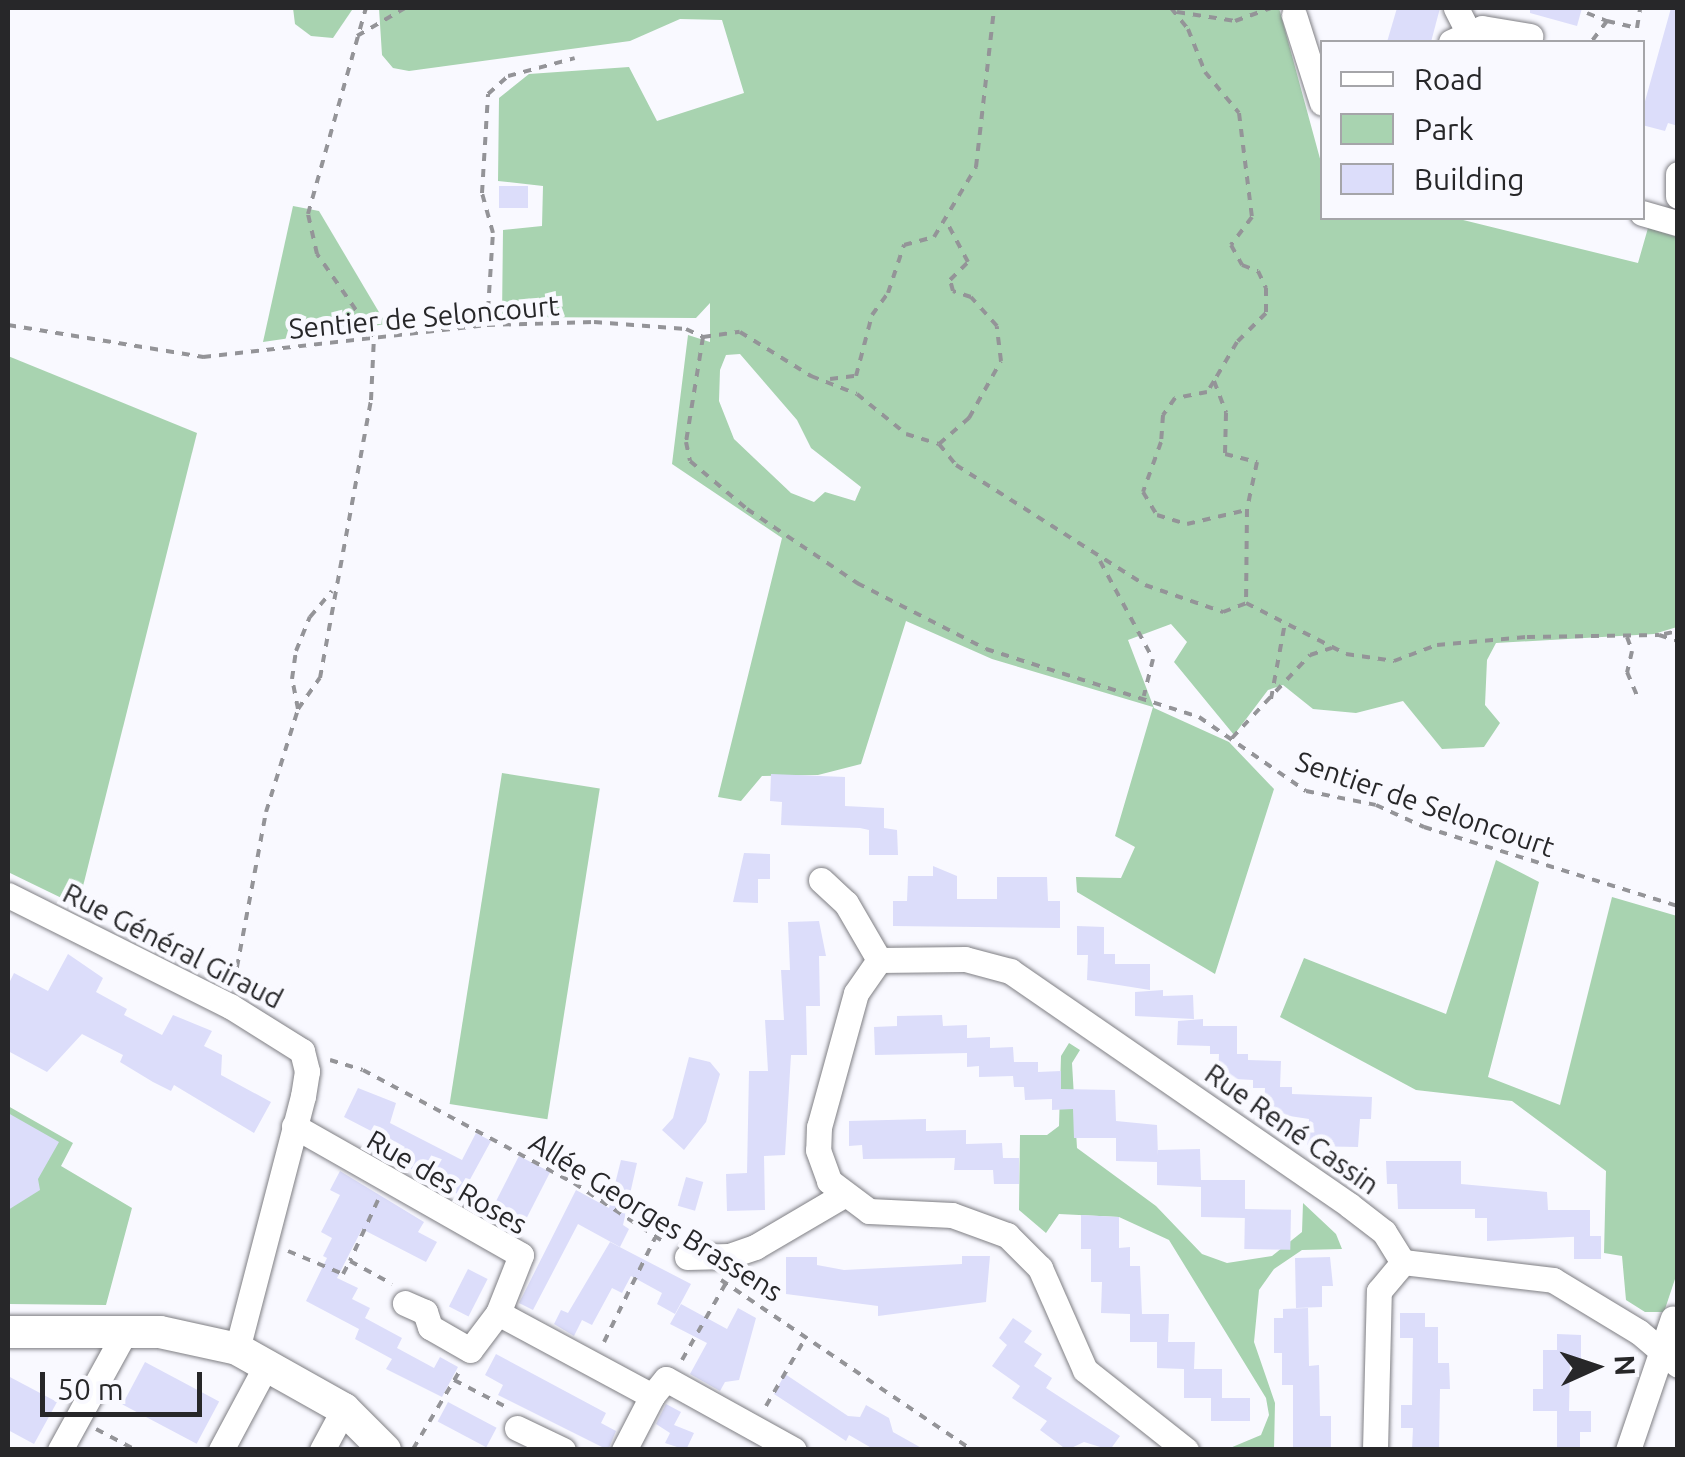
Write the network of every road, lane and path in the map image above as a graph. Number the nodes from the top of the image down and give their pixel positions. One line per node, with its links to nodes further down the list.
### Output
1 (366, 8): 11 (path)
2 (405, 8): 11 (path)
3 (994, 8): 19 (path)
4 (1171, 8): 6 (path)
5 (1640, 8): 9 (path)
6 (1177, 12): 7 (path); 26 (path)
7 (1283, 12): 15 (street)
8 (1588, 14): 9 (path)
9 (1607, 21): 13 (path)
10 (1458, 27): 12 (street)
11 (357, 36): 23 (path)
12 (1530, 36)
13 (1593, 40)
14 (574, 58): 22 (path)
15 (1320, 98)
16 (1678, 174): 17 (street)
17 (1678, 196)
18 (1645, 214): 20 (street)
19 (945, 218): 25 (path); 27 (path)
20 (1678, 223)
21 (8, 325): 23 (path, Sentier de Seloncourt)
22 (488, 326): 23 (path, Sentier de Seloncourt); 24 (path, Sentier de Seloncourt)
23 (374, 336): 30 (path)
24 (703, 337): 25 (path); 38 (path, Sentier de Seloncourt)
25 (826, 379): 27 (path)
26 (1214, 381): 28 (path); 28 (path)
27 (939, 444): 29 (path)
28 (1247, 510): 31 (path)
29 (1097, 557): 31 (path); 38 (path)
30 (332, 591): 41 (path); 41 (path)
31 (1246, 603): 32 (path)
32 (1285, 623): 37 (path); 40 (path)
33 (1678, 631): 34 (path)
34 (1660, 635): 35 (path); 36 (path)
35 (1627, 636): 37 (path); 39 (path)
36 (1678, 641)
37 (1332, 648): 40 (path)
38 (1144, 696): 42 (path, Sentier de Seloncourt)
39 (1638, 698)
40 (1271, 699): 42 (path)
41 (298, 709): 47 (path)
42 (1232, 738): 45 (path, Sentier de Seloncourt)
43 (822, 880): 46 (street)
44 (8, 895): 47 (street, Rue Général Giraud)
45 (1678, 906)
46 (879, 960): 51 (street); 56 (street, Rue René Cassin)
47 (230, 1006): 48 (street, Rue Général Giraud)
48 (302, 1051): 49 (street); 52 (path, Allée Georges Brassens)
49 (294, 1126): 50 (street, Rue des Roses); 53 (street)
50 (386, 1182): 55 (path); 59 (street, Rue des Roses)
51 (842, 1196): 54 (street); 85 (street)
52 (656, 1237): 54 (path, Allée Georges Brassens); 68 (path)
53 (267, 1242): 55 (path); 64 (street)
54 (686, 1258): 57 (path, Allée Georges Brassens)
55 (350, 1261): 58 (path)
56 (1403, 1262): 66 (street); 86 (street)
57 (726, 1283): 63 (path, Allée Georges Brassens); 70 (path)
58 (405, 1303): 65 (street)
59 (498, 1313): 65 (street, Rue des Roses); 68 (street)
60 (1673, 1318): 66 (street)
61 (8, 1332): 62 (main road)
62 (125, 1332): 64 (main road); 72 (street)
63 (806, 1337): 73 (path); 84 (path, Allée Georges Brassens)
64 (236, 1349): 67 (main road)
65 (470, 1350): 69 (path)
66 (1670, 1359): 87 (street)
67 (267, 1364): 71 (main road); 77 (street)
68 (593, 1364): 70 (street)
69 (454, 1380): 74 (path); 80 (path)
70 (661, 1389): 73 (street); 82 (street)
71 (344, 1409): 78 (street); 79 (main road)
72 (76, 1420): 75 (street); 76 (path)
73 (753, 1427): 83 (street)
74 (517, 1428): 81 (street)
75 (60, 1450)
76 (136, 1450)
77 (221, 1450)
78 (322, 1450)
79 (386, 1450)
80 (412, 1450)
81 (563, 1450)
82 (624, 1450)
83 (794, 1450)
84 (972, 1450)
85 (1186, 1450)
86 (1375, 1450)
87 (1628, 1450)

